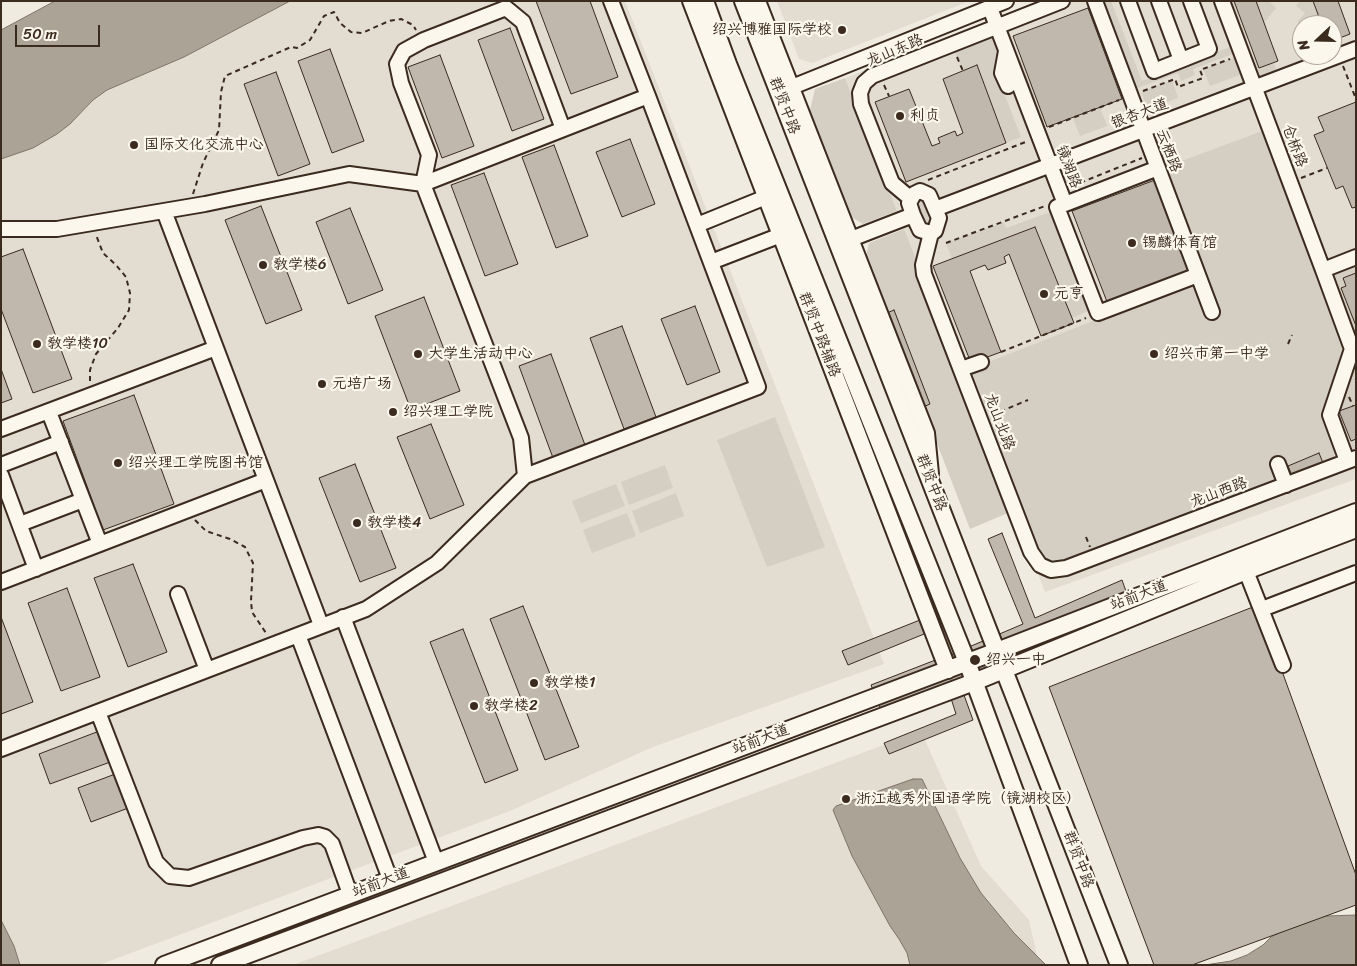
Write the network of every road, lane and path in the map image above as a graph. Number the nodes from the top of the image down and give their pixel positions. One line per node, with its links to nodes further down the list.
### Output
1 (612, 1): 29 (street)
2 (691, 1): 41 (main road, 群贤中路辅路)
3 (705, 1): 98 (main road)
4 (743, 1): 78 (main road, 群贤中路)
5 (758, 1): 27 (street)
6 (1006, 1): 14 (street)
7 (1062, 1): 15 (street, 龙山东路)
8 (1095, 1): 30 (street, 云栖路)
9 (1128, 1): 22 (street)
10 (1159, 1): 22 (street)
11 (1192, 1): 22 (street)
12 (1222, 1): 21 (street, 仓桥路)
13 (504, 5): 16 (street); 32 (street)
14 (990, 8): 15 (street, 镜湖路); 27 (street)
15 (998, 27): 17 (street, 龙山东路); 19 (street, 镜湖路)
16 (420, 42): 40 (street); 44 (path)
17 (952, 44): 25 (path); 42 (street, 龙山东路)
18 (1356, 49): 20 (street, 银杏大道)
19 (1006, 50): 26 (street); 34 (street, 镜湖路)
20 (1342, 54)
21 (1242, 55): 28 (street, 仓桥路); 30 (path)
22 (1181, 60)
23 (1342, 63): 31 (path)
24 (1313, 65): 28 (street, 银杏大道)
25 (963, 71)
26 (1008, 86)
27 (792, 87): 53 (street)
28 (1254, 88): 33 (street, 银杏大道); 39 (street, 仓桥路)
29 (648, 96): 32 (street); 49 (street)
30 (1130, 96): 33 (street, 云栖路); 34 (path)
31 (1356, 98)
32 (563, 129): 40 (street)
33 (1143, 130): 35 (street, 银杏大道); 36 (street, 云栖路)
34 (1039, 136): 35 (street, 镜湖路); 38 (path)
35 (1050, 165): 43 (street, 镜湖路); 45 (street, 银杏大道)
36 (1158, 168): 43 (street); 57 (street, 云栖路)
37 (1327, 168): 39 (path)
38 (921, 183)
39 (1290, 183): 56 (street, 仓桥路)
40 (423, 184): 44 (street); 76 (street)
41 (766, 197): 49 (street); 52 (main road, 群贤中路辅路)
42 (911, 199): 45 (street); 47 (street)
43 (1065, 204): 57 (street, 镜湖路)
44 (189, 207): 46 (street)
45 (935, 209): 51 (street, 龙山北路)
46 (164, 211): 48 (street); 62 (street)
47 (913, 215): 51 (street); 53 (street)
48 (94, 223): 50 (street); 66 (path)
49 (697, 225): 55 (street)
50 (1, 229)
51 (931, 233): 65 (street, 龙山北路)
52 (781, 235): 55 (street); 101 (main road, 群贤中路辅路)
53 (851, 239): 78 (street)
54 (1356, 257): 56 (street)
55 (711, 262): 76 (street)
56 (1323, 270): 72 (street, 仓桥路)
57 (1198, 275): 58 (street, 云栖路)
58 (1212, 312)
59 (1074, 323): 63 (path)
60 (1292, 335): 61 (path)
61 (1288, 344)
62 (216, 348): 66 (street); 77 (street)
63 (1001, 352)
64 (981, 362): 65 (street)
65 (962, 370): 69 (street, 龙山北路)
66 (90, 397): 68 (street)
67 (1028, 400): 69 (path)
68 (49, 412): 70 (street); 71 (street)
69 (981, 419): 86 (street, 龙山北路)
70 (1, 429)
71 (61, 442): 74 (street); 80 (street)
72 (1352, 459): 79 (street, 龙山西路)
73 (1278, 464): 79 (street)
74 (1, 465)
75 (1, 475): 83 (street)
76 (525, 476): 93 (street)
77 (266, 480): 81 (street); 94 (street)
78 (932, 484): 97 (main road, 群贤中路)
79 (1286, 485): 86 (street, 龙山西路)
80 (83, 500): 83 (street); 85 (street)
81 (189, 510): 85 (street); 96 (path)
82 (1356, 512): 97 (main road, 站前大道)
83 (20, 524): 87 (street)
84 (1356, 530): 88 (main road, 站前大道)
85 (100, 544): 87 (street)
86 (1094, 558)
87 (36, 569): 90 (street)
88 (1246, 572): 92 (street); 102 (main road, 站前大道)
89 (1356, 573): 92 (street)
90 (1, 582)
91 (178, 594): 100 (street)
92 (1262, 609): 99 (street)
93 (343, 617): 94 (street); 106 (street)
94 (321, 626): 95 (street)
95 (298, 634): 96 (street); 107 (street)
96 (274, 644): 100 (street)
97 (997, 651): 98 (main road, 站前大道); 102 (main road, 群贤中路)
98 (967, 662): 101 (main road, 站前大道); 103 (main road)
99 (1283, 665)
100 (207, 670): 104 (street)
101 (948, 670): 106 (main road, 站前大道)
102 (1005, 670): 103 (main road, 站前大道); 112 (main road, 群贤中路)
103 (974, 682): 109 (main road); 111 (main road, 站前大道)
104 (98, 712): 105 (street); 108 (street)
105 (1, 749)
106 (436, 862): 107 (main road, 站前大道)
107 (390, 879): 108 (main road, 站前大道)
108 (350, 894): 110 (main road, 站前大道)
109 (1077, 959)
110 (164, 965)
111 (220, 965)
112 (1119, 965)

